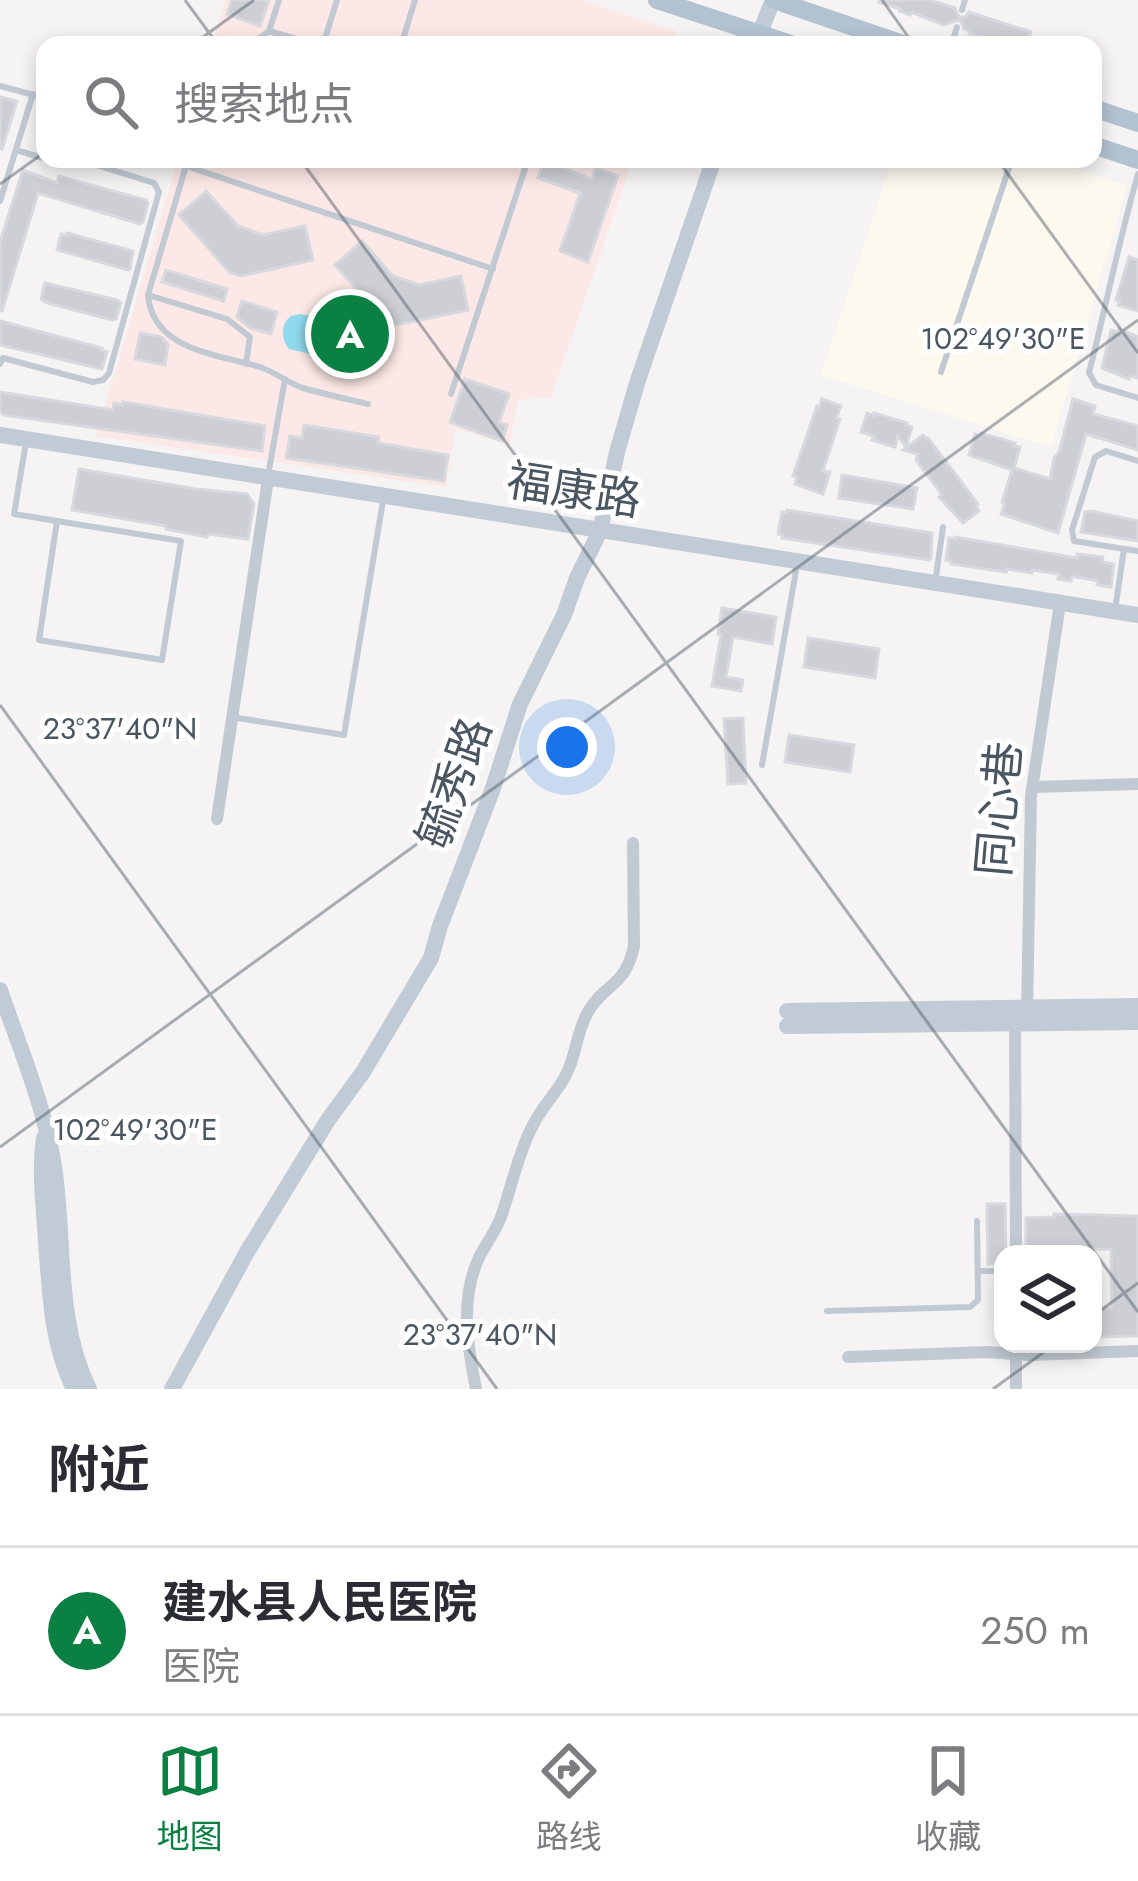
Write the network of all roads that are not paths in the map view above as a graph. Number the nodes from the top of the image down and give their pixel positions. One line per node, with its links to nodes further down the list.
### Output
1 (279, 0): 9 (lane)
2 (337, 0): 12 (lane)
3 (415, 0): 13 (lane)
4 (657, 0): 14 (main road)
5 (773, 0): 15 (street); 16 (main road)
6 (965, 0): 7 (lane)
7 (962, 10)
8 (957, 27): 17 (lane)
9 (269, 31): 10 (lane); 11 (lane)
10 (263, 36)
11 (287, 36)
12 (323, 36)
13 (404, 36)
14 (750, 36)
15 (759, 36)
16 (879, 36)
17 (954, 36)
18 (0, 86): 19 (lane)
19 (33, 94): 20 (lane); 24 (lane)
20 (36, 95)
21 (1102, 111): 22 (main road)
22 (1138, 123)
23 (1102, 148): 26 (main road)
24 (16, 150): 25 (lane); 34 (lane)
25 (36, 156)
26 (1138, 160)
27 (106, 168): 37 (lane)
28 (186, 168): 36 (lane)
29 (202, 168): 35 (lane)
30 (524, 168): 35 (lane)
31 (711, 168): 51 (street, 毓秀路)
32 (1009, 168): 39 (lane)
33 (1138, 174): 42 (lane)
34 (0, 201)
35 (493, 268): 41 (lane)
36 (148, 295): 38 (lane); 38 (lane)
37 (0, 364)
38 (246, 364): 40 (lane)
39 (941, 372)
40 (285, 380): 43 (lane); 47 (lane)
41 (451, 394)
42 (1138, 398)
43 (368, 404)
44 (0, 435): 45 (street, 福康路)
45 (26, 439): 47 (street, 福康路); 49 (lane)
46 (1138, 461): 52 (lane)
47 (268, 479): 48 (street, 福康路); 59 (street)
48 (384, 497): 51 (street, 福康路); 59 (lane)
49 (58, 521): 49 (lane)
50 (943, 527): 55 (lane)
51 (600, 531): 54 (street, 福康路); 84 (street, 毓秀路)
52 (1124, 549): 53 (lane); 57 (lane)
53 (1138, 551)
54 (797, 562): 55 (street, 福康路); 60 (lane)
55 (935, 583): 56 (street, 福康路)
56 (1060, 603): 57 (street, 福康路); 62 (street, 同心巷)
57 (1115, 611): 58 (street, 福康路)
58 (1138, 615)
59 (232, 717): 63 (street)
60 (762, 765)
61 (1138, 784): 62 (street)
62 (1033, 787): 67 (street, 同心巷)
63 (217, 819)
64 (634, 843): 85 (street)
65 (0, 990): 70 (street)
66 (1138, 1006): 67 (street)
67 (1023, 1018): 68 (street); 69 (street); 73 (street, 同心巷)
68 (787, 1019)
69 (1138, 1022)
70 (7, 1024): 71 (street)
71 (46, 1125): 82 (street); 83 (street)
72 (977, 1221): 74 (lane)
73 (1016, 1245)
74 (977, 1271): 75 (lane); 76 (lane)
75 (994, 1271)
76 (827, 1311)
77 (1102, 1350): 79 (street)
78 (994, 1351): 81 (street)
79 (1138, 1351)
80 (1016, 1353): 86 (street)
81 (848, 1358)
82 (74, 1389)
83 (89, 1389)
84 (172, 1389)
85 (476, 1389)
86 (1016, 1389)

